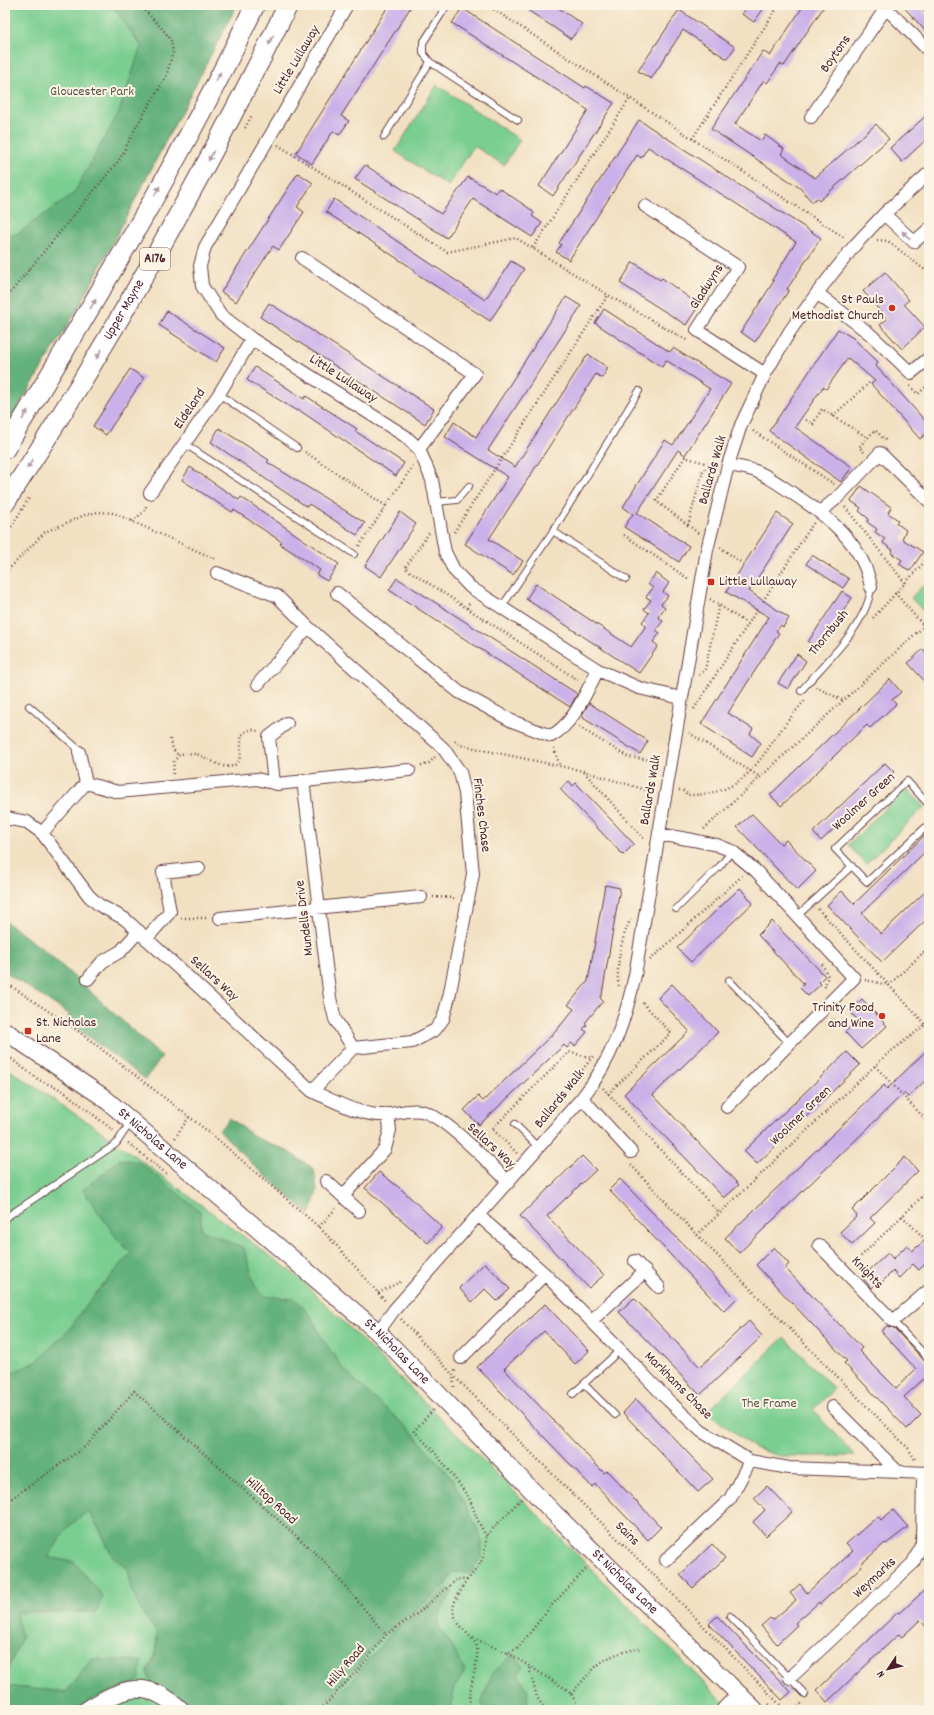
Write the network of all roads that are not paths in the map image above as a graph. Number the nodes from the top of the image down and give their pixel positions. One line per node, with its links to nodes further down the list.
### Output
1 (255, 5): 24 (main road, A176, one-way to 1)
2 (288, 5): 31 (main road, Upper Mayne / A176, one-way to 31)
3 (348, 5): 17 (street, Little Lullaway)
4 (447, 5): 7 (lane)
5 (886, 7): 6 (street, Boytons); 8 (street, Boytons)
6 (929, 51)
7 (430, 62): 9 (lane); 10 (lane)
8 (811, 116)
9 (518, 120)
10 (384, 137)
11 (929, 173): 13 (street, Ballards Walk)
12 (645, 206): 19 (street, Gladwyns)
13 (884, 214): 14 (street, one-way to 13); 16 (street, Ballards Walk)
14 (929, 229)
15 (302, 258): 25 (street)
16 (817, 293): 18 (street); 19 (street, Ballards Walk)
17 (252, 339): 21 (street, Eldeland); 25 (street, Little Lullaway)
18 (929, 358)
19 (765, 374): 26 (street, Ballards Walk)
20 (639, 391): 33 (lane)
21 (219, 394): 22 (street, Eldeland); 23 (lane)
22 (185, 444): 28 (street, Eldeland); 34 (lane)
23 (298, 448)
24 (5, 449)
25 (419, 449): 30 (street, Little Lullaway)
26 (722, 464): 32 (street, Thornbush); 44 (street, Ballards Walk)
27 (469, 486): 30 (lane)
28 (150, 493)
29 (929, 501): 32 (street)
30 (436, 502): 39 (street, Little Lullaway)
31 (5, 503)
32 (820, 512): 37 (street, Thornbush)
33 (553, 531): 36 (lane); 39 (lane)
34 (354, 554)
35 (217, 573): 40 (street, Finches Chase)
36 (626, 579)
37 (871, 587): 43 (lane, Thornbush)
38 (337, 593): 41 (street)
39 (501, 608): 41 (street, Little Lullaway)
40 (308, 627): 42 (street); 70 (street, Finches Chase)
41 (598, 670): 44 (street, Little Lullaway)
42 (258, 684)
43 (801, 690)
44 (681, 698): 56 (street, Ballards Walk)
45 (29, 706): 47 (lane)
46 (287, 723): 51 (street)
47 (79, 752): 50 (street)
48 (409, 770): 49 (street)
49 (303, 780): 51 (street); 61 (street, Mundells Drive)
50 (86, 783): 51 (street); 55 (street)
51 (274, 784)
52 (929, 805): 58 (lane, Woolmer Green)
53 (5, 818): 55 (street, Sellars Way)
54 (929, 824): 58 (lane, Woolmer Green)
55 (42, 833): 65 (street, Sellars Way)
56 (659, 834): 57 (street); 72 (street, Ballards Walk)
57 (728, 856): 62 (lane); 63 (street)
58 (852, 866): 63 (lane)
59 (199, 868): 65 (street)
60 (421, 897): 61 (street)
61 (319, 906): 64 (street); 70 (street, Mundells Drive)
62 (676, 909)
63 (797, 916): 69 (street)
64 (220, 918)
65 (142, 935): 66 (street); 71 (street, Sellars Way)
66 (88, 979)
67 (729, 980): 69 (lane)
68 (5, 1031): 75 (main road, St Nicholas Lane)
69 (790, 1044): 73 (street)
70 (353, 1048): 71 (street)
71 (312, 1090): 74 (street, Sellars Way)
72 (582, 1098): 77 (street, Ballards Walk); 78 (street)
73 (727, 1107)
74 (388, 1114): 80 (street, Sellars Way); 81 (street)
75 (131, 1121): 84 (lane); 93 (main road, St Nicholas Lane)
76 (515, 1124): 77 (lane)
77 (535, 1144): 80 (street, Ballards Walk)
78 (631, 1152)
79 (326, 1181): 81 (street)
80 (509, 1182): 83 (street, Ballards Walk)
81 (344, 1196): 82 (street)
82 (359, 1211)
83 (479, 1216): 88 (street, Markhams Chase); 93 (street, Ballards Walk)
84 (5, 1218)
85 (818, 1245): 92 (street, Knights)
86 (635, 1261): 87 (street)
87 (645, 1271): 89 (street); 91 (street)
88 (545, 1274): 91 (street, Markhams Chase); 95 (street)
89 (659, 1287)
90 (929, 1290): 92 (street)
91 (591, 1321): 94 (street, Markhams Chase)
92 (893, 1321): 96 (lane, Knights)
93 (378, 1332): 108 (main road, St Nicholas Lane)
94 (620, 1350): 97 (lane); 101 (street, Markhams Chase)
95 (462, 1358)
96 (929, 1359)
97 (584, 1384): 98 (lane); 100 (lane)
98 (573, 1394)
99 (834, 1407): 102 (street)
100 (615, 1415)
101 (750, 1461): 102 (street, Markhams Chase); 104 (street)
102 (897, 1471): 103 (street, Markhams Chase)
103 (926, 1473): 106 (street, Weymarks)
104 (666, 1560)
105 (730, 1616): 106 (lane)
106 (790, 1678): 107 (lane)
107 (805, 1694)
108 (740, 1695): 111 (main road); 112 (main road, St Nicholas Lane)
109 (87, 1710): 110 (main road)
110 (181, 1710)
111 (725, 1710)
112 (755, 1710)

